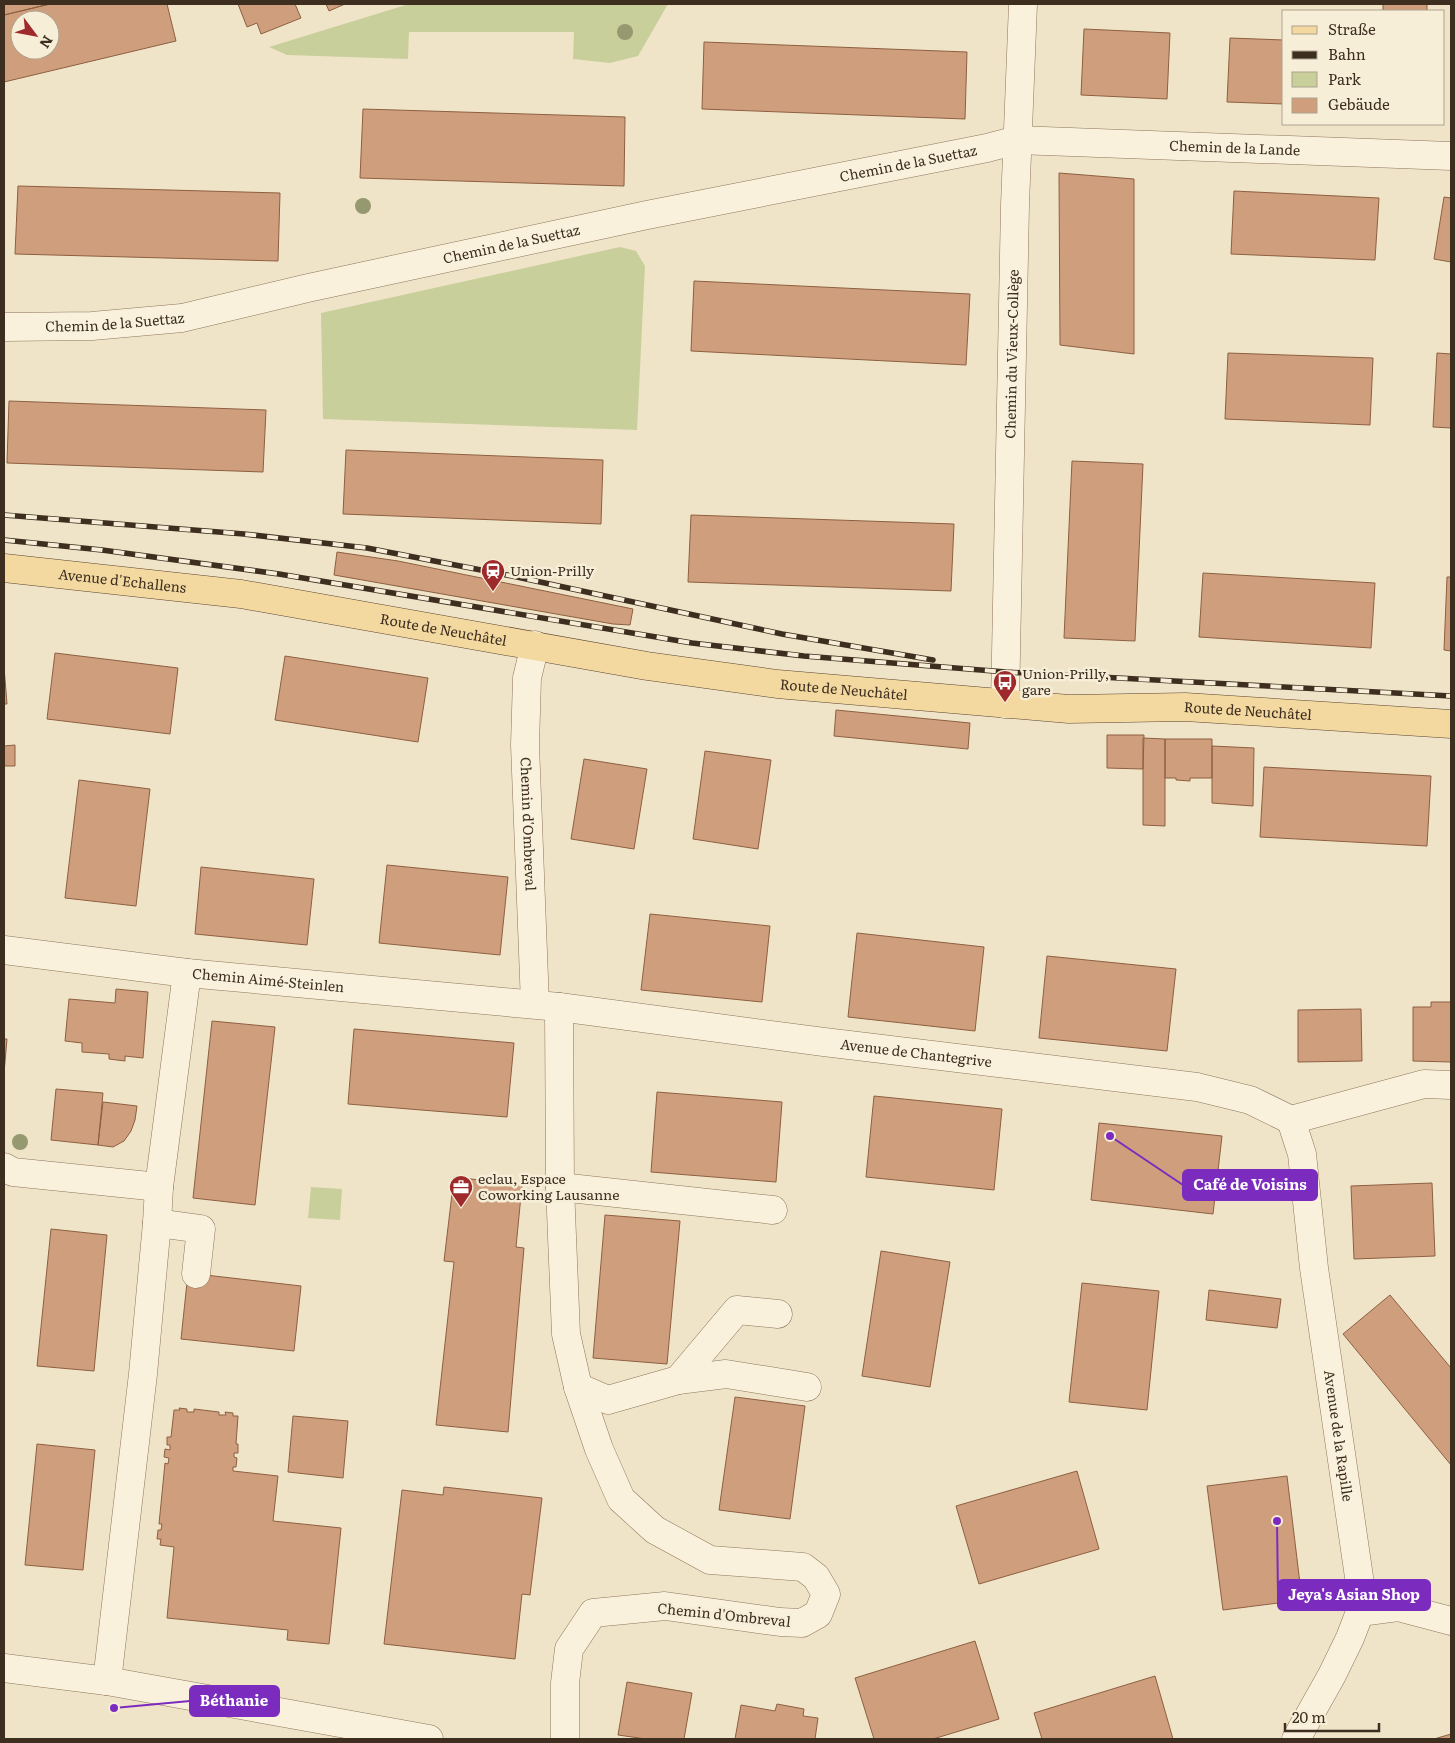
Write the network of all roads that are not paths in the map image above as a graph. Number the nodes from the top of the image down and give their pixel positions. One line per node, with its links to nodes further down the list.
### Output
1 (1023, 4): 2 (street, Chemin du Vieux-Collège)
2 (1017, 140): 3 (street, Chemin de la Lande); 4 (street, Chemin de la Suettaz); 8 (street, Chemin du Vieux-Collège)
3 (1451, 156)
4 (4, 327)
5 (4, 568): 6 (main road, Avenue d'Echallens)
6 (241, 594): 7 (main road, Route de Neuchâtel)
7 (534, 645): 8 (main road, Route de Neuchâtel); 12 (street, Chemin d'Ombreval)
8 (1005, 704): 9 (main road, Route de Neuchâtel)
9 (1451, 724)
10 (4, 950): 11 (street, Chemin Aimé-Steinlen)
11 (187, 973): 12 (street, Chemin Aimé-Steinlen); 16 (street)
12 (547, 1006): 14 (street, Avenue de Chantegrive); 17 (street, Chemin d'Ombreval)
13 (1451, 1085): 14 (street)
14 (1291, 1120): 25 (street, Avenue de la Rapille)
15 (4, 1167): 16 (street)
16 (158, 1187): 19 (street)
17 (560, 1187): 18 (street); 23 (street, Chemin d'Ombreval)
18 (773, 1210)
19 (157, 1224): 20 (street); 28 (street)
20 (196, 1274)
21 (778, 1314): 22 (street)
22 (678, 1380): 23 (street); 24 (street)
23 (578, 1387): 30 (street, Chemin d'Ombreval)
24 (807, 1387)
25 (1360, 1612): 26 (street); 31 (street, Avenue de la Rapille)
26 (1451, 1621)
27 (4, 1668): 28 (street)
28 (107, 1681): 29 (street)
29 (429, 1739)
30 (565, 1739)
31 (1296, 1739)

